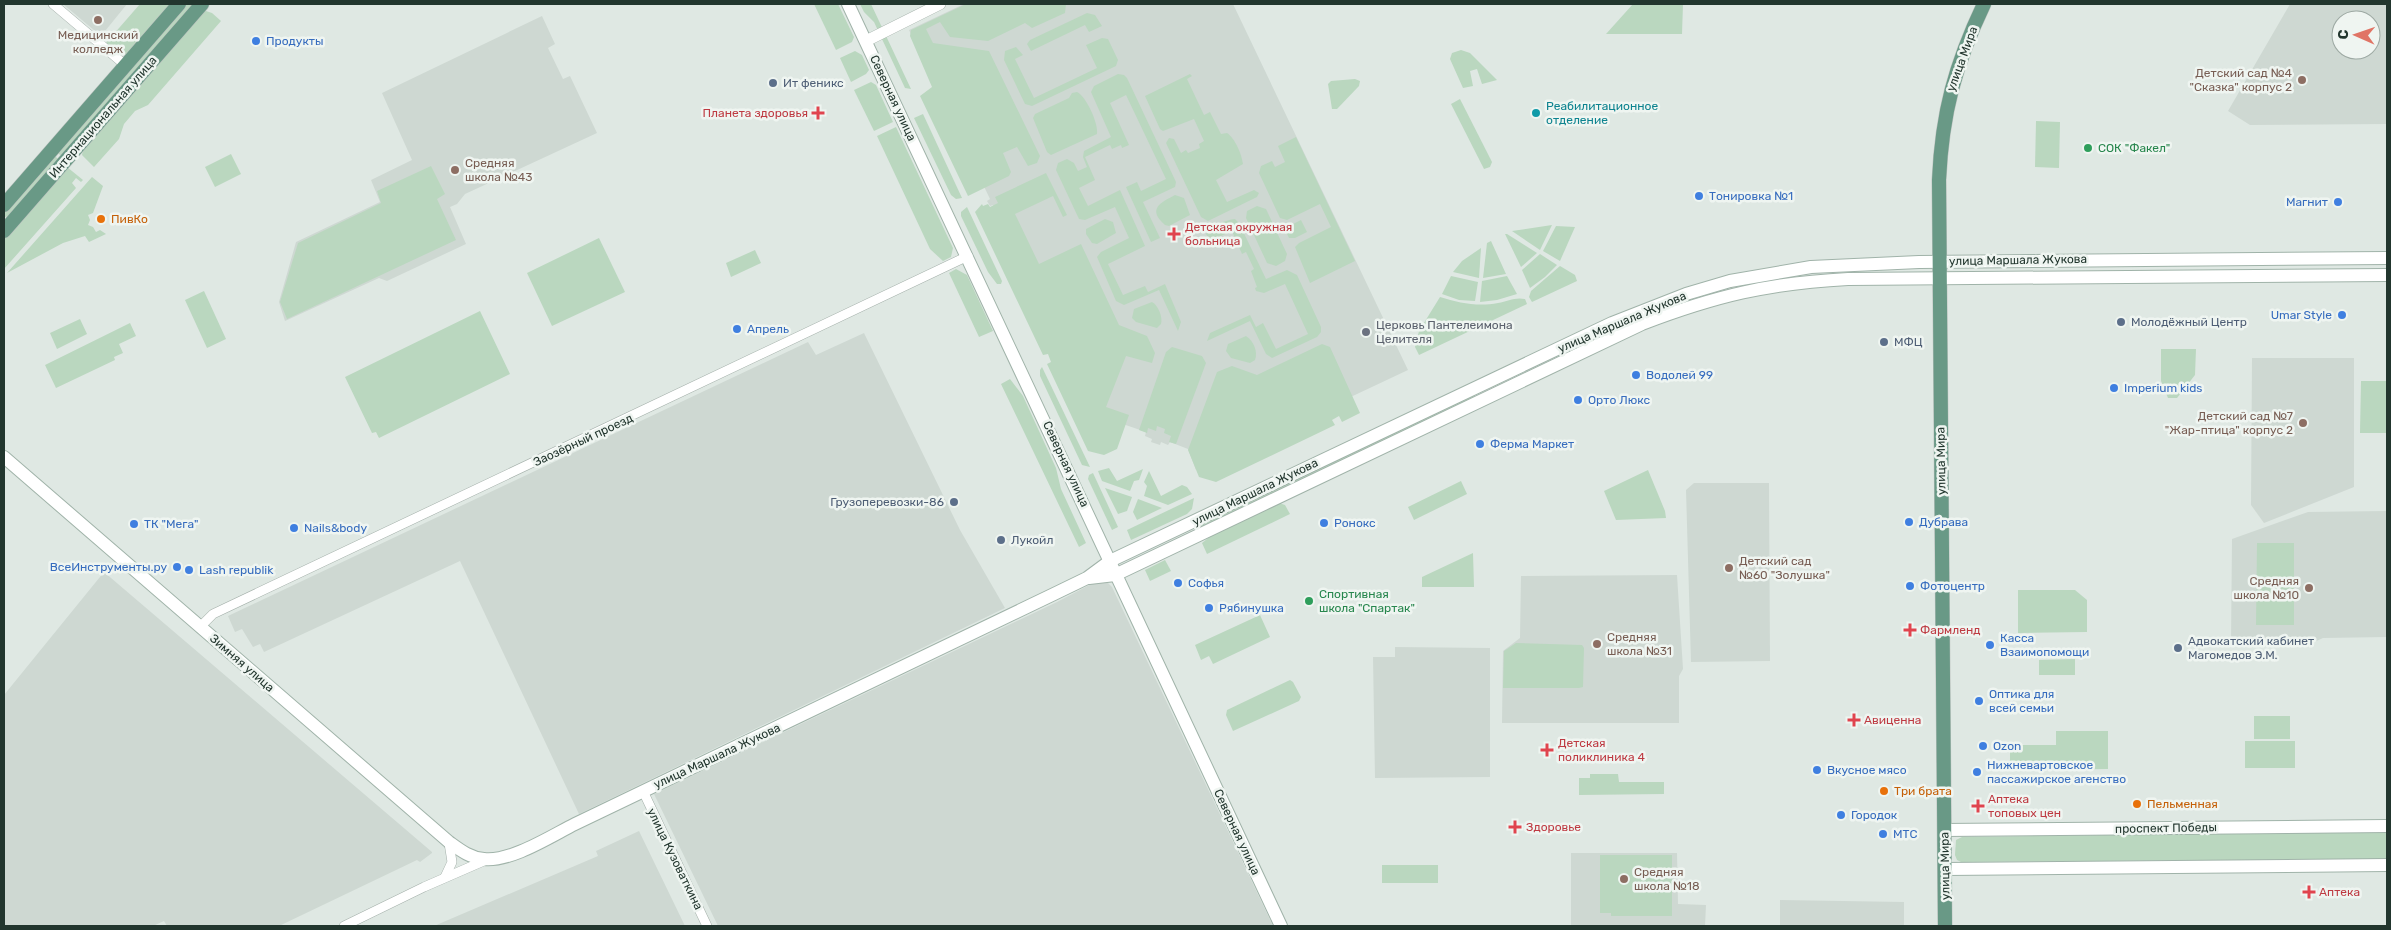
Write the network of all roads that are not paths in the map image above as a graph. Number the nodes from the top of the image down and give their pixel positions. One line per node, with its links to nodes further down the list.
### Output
1 (53, 4): 8 (street)
2 (179, 4): 8 (main road, Интернациональная улица)
3 (202, 4): 10 (main road, Интернациональная улица)
4 (848, 4): 7 (main road, Северная улица)
5 (940, 4): 7 (street)
6 (1984, 4): 14 (main road, улица Мира)
7 (866, 41): 11 (main road, Северная улица)
8 (125, 65): 9 (main road, Интернациональная улица)
9 (4, 205)
10 (4, 231)
11 (968, 256): 23 (main road, Северная улица); 26 (street, Заозёрный проезд)
12 (2387, 258): 13 (main road, улица Маршала Жукова)
13 (2158, 259): 14 (main road, улица Маршала Жукова); 17 (main road)
14 (1939, 261): 15 (main road, улица Маршала Жукова); 18 (main road, улица Мира)
15 (1811, 268): 19 (main road); 21 (main road, улица Маршала Жукова)
16 (2387, 275): 17 (main road, улица Маршала Жукова)
17 (2158, 276): 18 (main road, улица Маршала Жукова)
18 (1939, 277): 19 (main road, улица Маршала Жукова); 29 (main road, улица Мира)
19 (1812, 281): 22 (main road, улица Маршала Жукова)
20 (4, 457): 26 (main road, Зимняя улица)
21 (1181, 528): 22 (main road); 23 (main road, улица Маршала Жукова)
22 (1187, 540): 24 (main road, улица Маршала Жукова)
23 (1110, 562): 24 (main road, Северная улица); 25 (main road, улица Маршала Жукова)
24 (1116, 575): 25 (main road, улица Маршала Жукова); 38 (main road, Северная улица)
25 (1087, 578): 27 (main road, улица Маршала Жукова)
26 (200, 626): 30 (main road, Зимняя улица)
27 (643, 791): 31 (main road, улица Маршала Жукова); 37 (street, улица Кузоваткина)
28 (2387, 826): 29 (main road, проспект Победы)
29 (1944, 830): 33 (main road, улица Мира)
30 (449, 842): 31 (main road, Зимняя улица); 34 (street); 35 (street)
31 (486, 860): 34 (street, улица Маршала Жукова)
32 (2387, 865): 33 (main road)
33 (1945, 869): 39 (main road, улица Мира)
34 (463, 870): 35 (street, улица Маршала Жукова)
35 (446, 877): 36 (street, улица Маршала Жукова)
36 (344, 926)
37 (707, 926)
38 (1281, 926)
39 (1945, 926)

